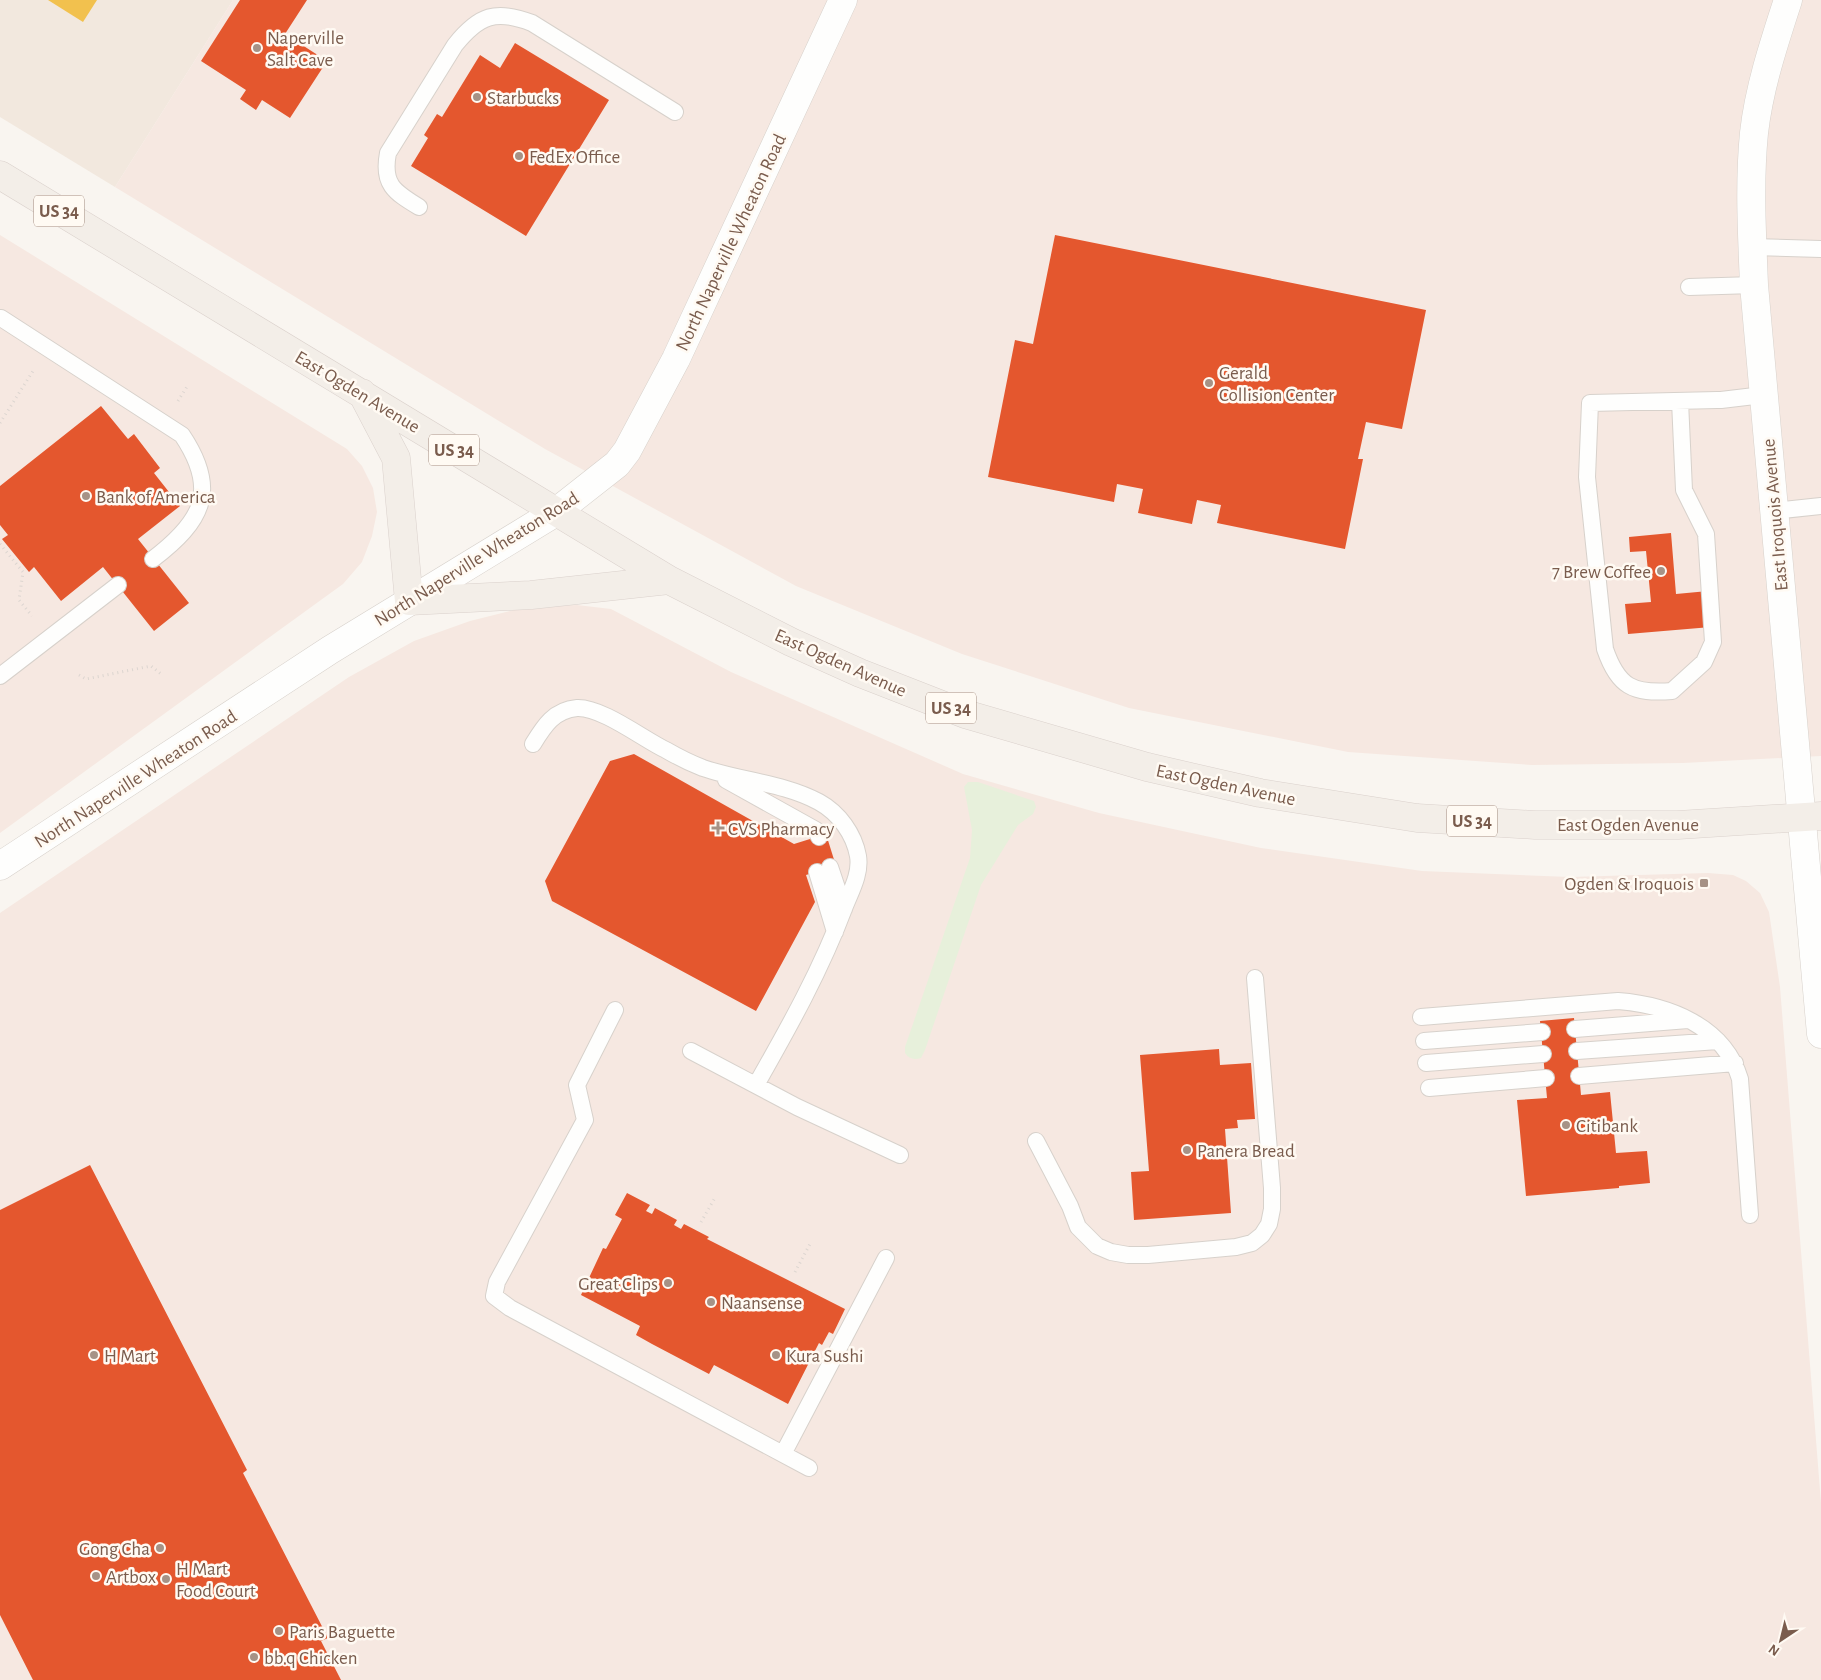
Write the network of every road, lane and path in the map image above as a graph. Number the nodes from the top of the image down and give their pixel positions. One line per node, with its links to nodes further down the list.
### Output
1 (843, 0): 16 (street, North Naperville Wheaton Road)
2 (1788, 0): 6 (street, East Iroquois Avenue)
3 (675, 112): 5 (lane)
4 (0, 175): 11 (main road, East Ogden Avenue / US 34)
5 (419, 207)
6 (1752, 248): 7 (lane); 8 (street, East Iroquois Avenue)
7 (1821, 249)
8 (1754, 285): 9 (lane); 12 (street, East Iroquois Avenue)
9 (1689, 287)
10 (1, 318): 18 (lane)
11 (362, 394): 16 (main road, East Ogden Avenue / US 34); 21 (main road)
12 (1763, 395): 13 (lane); 15 (street, East Iroquois Avenue)
13 (1680, 401): 13 (lane)
14 (1821, 506): 15 (lane)
15 (1774, 511): 28 (street, East Iroquois Avenue)
16 (556, 512): 19 (main road, East Ogden Avenue / US 34); 21 (street, North Naperville Wheaton Road)
17 (0, 544): 22 (path)
18 (154, 559)
19 (669, 580): 21 (main road); 28 (main road, East Ogden Avenue / US 34)
20 (118, 585): 25 (lane)
21 (409, 601): 30 (street, North Naperville Wheaton Road)
22 (28, 612)
23 (161, 674): 24 (path)
24 (79, 675)
25 (0, 676)
26 (533, 744): 27 (lane)
27 (704, 768): 29 (lane); 31 (lane)
28 (1811, 817): 39 (street, East Iroquois Avenue)
29 (813, 839)
30 (0, 866)
31 (844, 909): 32 (lane); 32 (lane)
32 (836, 932): 49 (lane)
33 (1255, 978): 51 (lane)
34 (614, 1010): 59 (lane)
35 (1421, 1017): 36 (lane)
36 (1692, 1020): 37 (lane); 41 (lane)
37 (1575, 1029)
38 (1542, 1032): 40 (lane)
39 (1821, 1034)
40 (1424, 1041)
41 (1718, 1041): 43 (lane); 46 (lane)
42 (691, 1051): 49 (lane)
43 (1577, 1051)
44 (1543, 1054): 45 (lane)
45 (1426, 1063)
46 (1735, 1064): 47 (lane); 54 (lane)
47 (1579, 1076)
48 (1546, 1078): 50 (lane)
49 (756, 1086): 52 (lane)
50 (1429, 1088)
51 (1036, 1141)
52 (900, 1155)
53 (716, 1196): 55 (path)
54 (1750, 1215)
55 (702, 1222)
56 (811, 1242): 58 (path)
57 (886, 1258): 59 (lane)
58 (795, 1272)
59 (783, 1454): 60 (lane)
60 (809, 1468)

